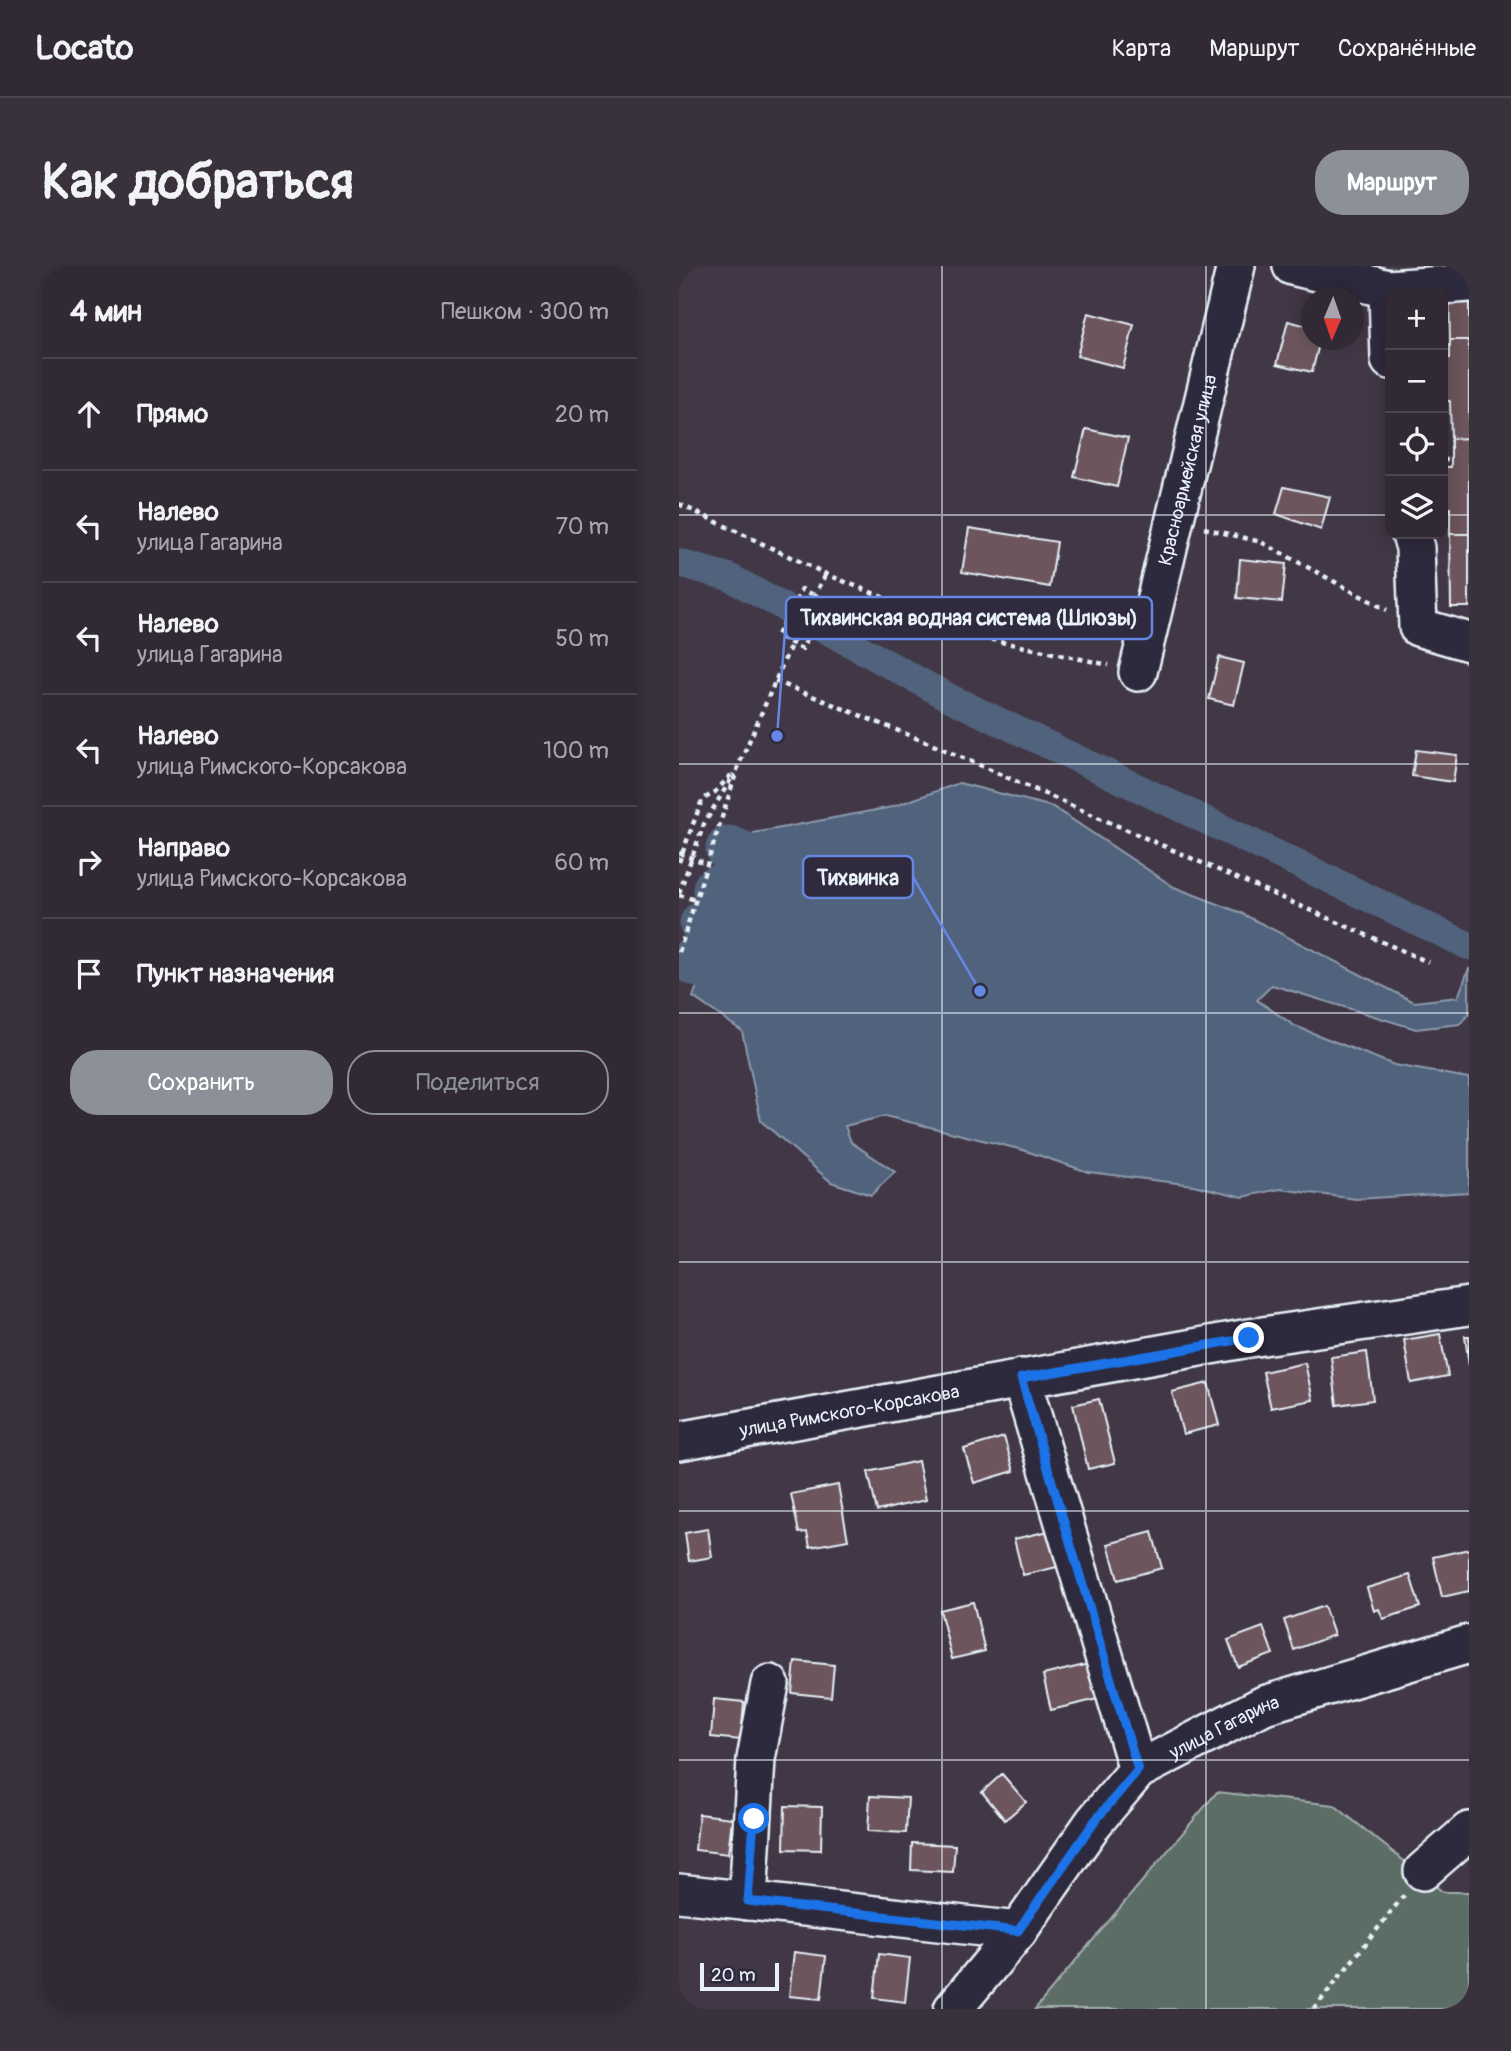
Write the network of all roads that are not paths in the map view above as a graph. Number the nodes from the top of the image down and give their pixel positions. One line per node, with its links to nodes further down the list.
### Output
1 (1236, 266): 8 (street, Красноармейская улица)
2 (1292, 266): 5 (street)
3 (1469, 283): 4 (street)
4 (1415, 287)
5 (1385, 288)
6 (1412, 539): 7 (street)
7 (1469, 642)
8 (1138, 672)
9 (1469, 1307): 10 (street, улица Римского-Корсакова)
10 (1021, 1378): 11 (street, улица Римского-Корсакова); 14 (street)
11 (679, 1441)
12 (1469, 1644): 14 (street, улица Гагарина)
13 (770, 1684): 18 (street)
14 (1138, 1770): 19 (street, улица Гагарина)
15 (1469, 1831): 16 (street)
16 (1423, 1871)
17 (679, 1893): 18 (street)
18 (748, 1901): 19 (street)
19 (1018, 1931): 20 (street, улица Гагарина)
20 (953, 2009)

